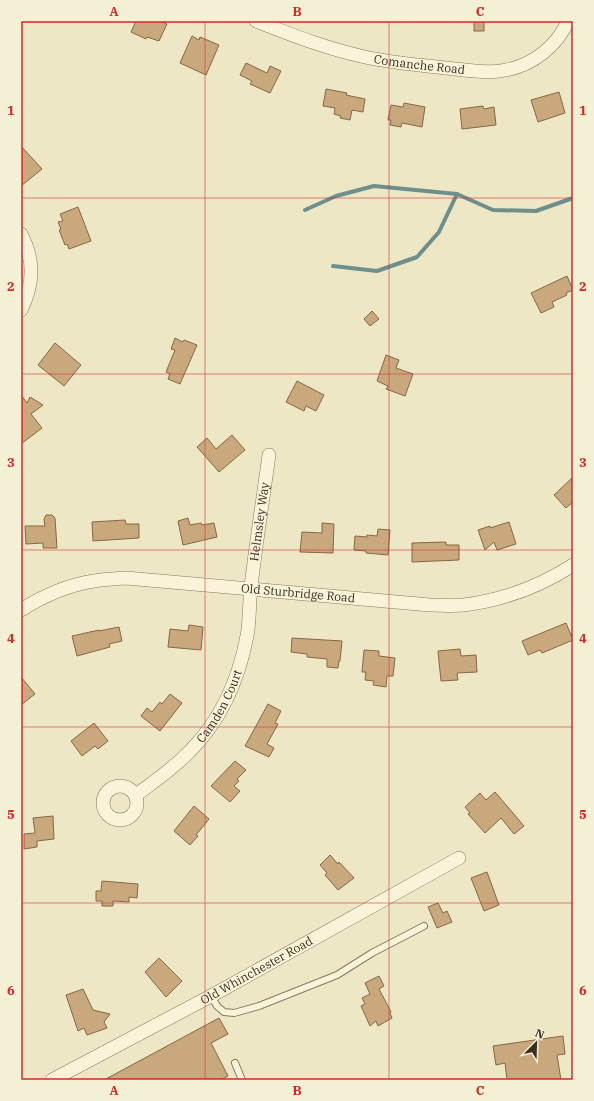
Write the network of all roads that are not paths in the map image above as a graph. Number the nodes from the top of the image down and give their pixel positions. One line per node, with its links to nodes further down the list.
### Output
1 (256, 21): 2 (street, Comanche Road)
2 (568, 21)
3 (21, 234): 4 (street)
4 (21, 310)
5 (269, 455): 7 (street, Helmsley Way)
6 (573, 565): 7 (street, Old Sturbridge Road)
7 (250, 589): 8 (street, Old Sturbridge Road); 9 (street, Camden Court)
8 (21, 610)
9 (136, 795)
10 (459, 858): 12 (street, Old Whinchester Road)
11 (424, 926): 12 (lane)
12 (211, 996): 14 (street, Old Whinchester Road)
13 (235, 1063): 15 (lane)
14 (52, 1080)
15 (242, 1080)

